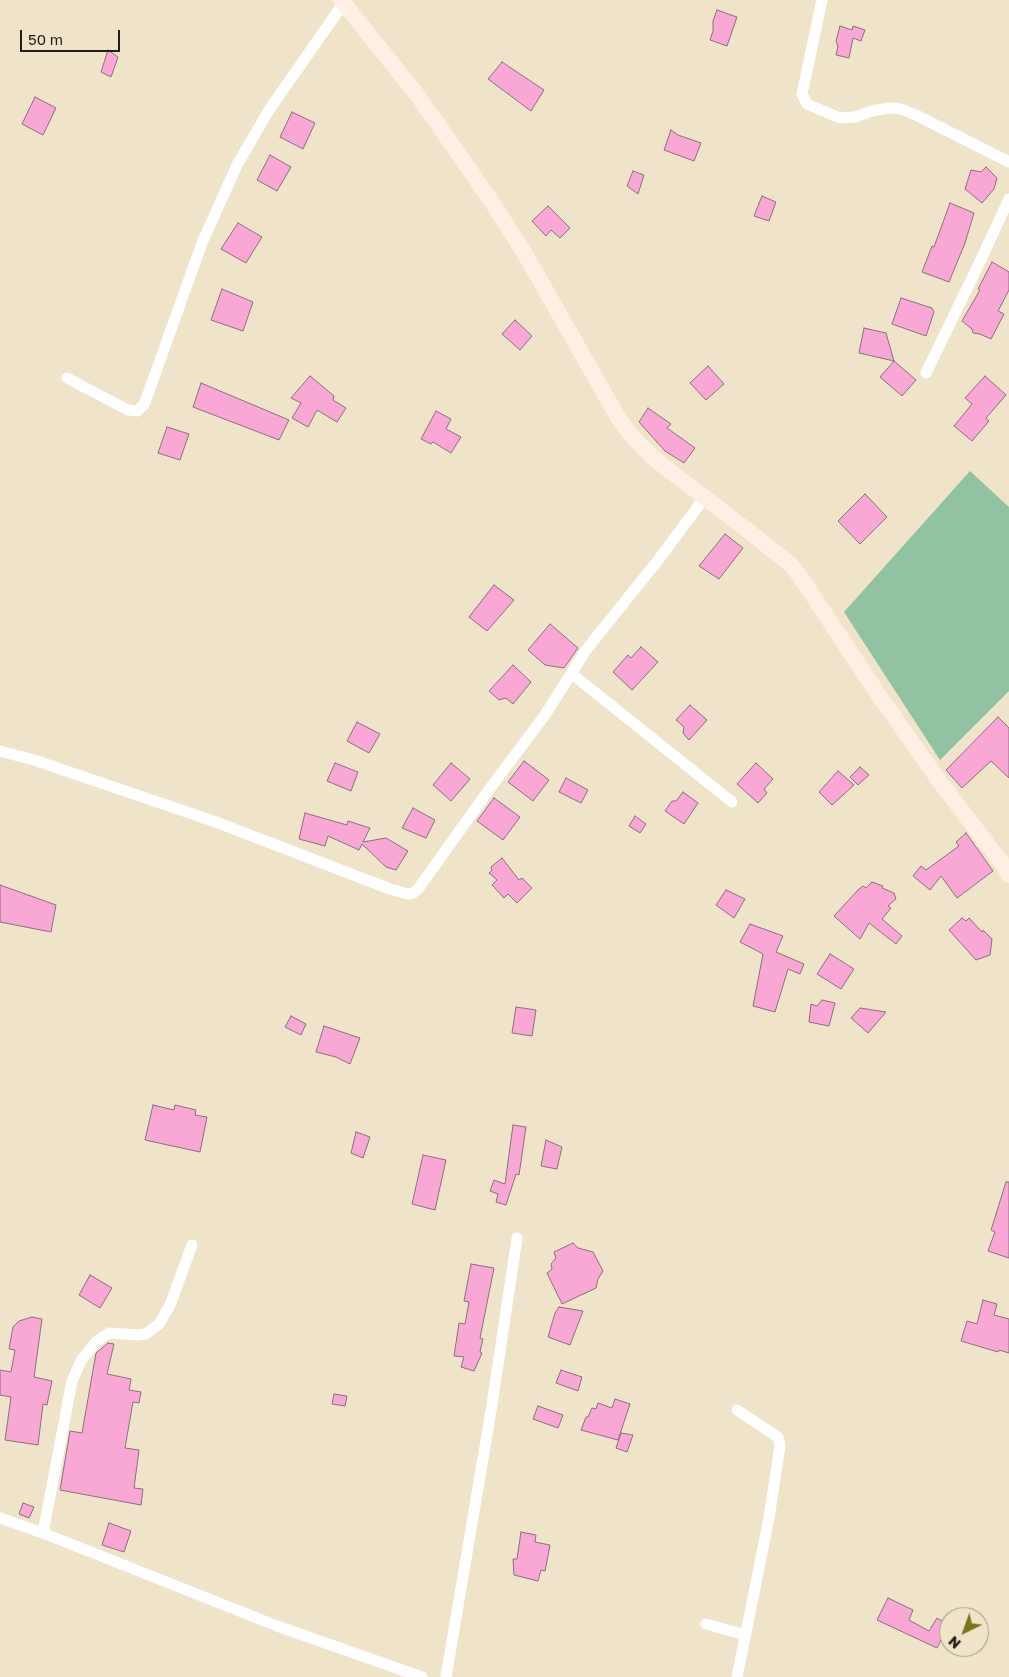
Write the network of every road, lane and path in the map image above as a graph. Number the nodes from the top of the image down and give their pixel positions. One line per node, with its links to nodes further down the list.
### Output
1 (822, 0): 3 (street)
2 (342, 2): 6 (street); 7 (main road)
3 (1009, 162)
4 (1009, 199): 5 (street)
5 (926, 373)
6 (67, 378)
7 (704, 498): 8 (street); 11 (main road)
8 (572, 674): 9 (street); 10 (street)
9 (0, 751)
10 (732, 802)
11 (1007, 867)
12 (517, 1238): 20 (street)
13 (192, 1246): 16 (street)
14 (738, 1410): 18 (street)
15 (0, 1518): 16 (street)
16 (43, 1533): 19 (street)
17 (706, 1624): 18 (street)
18 (745, 1635): 21 (street)
19 (422, 1677)
20 (446, 1677)
21 (737, 1677)

